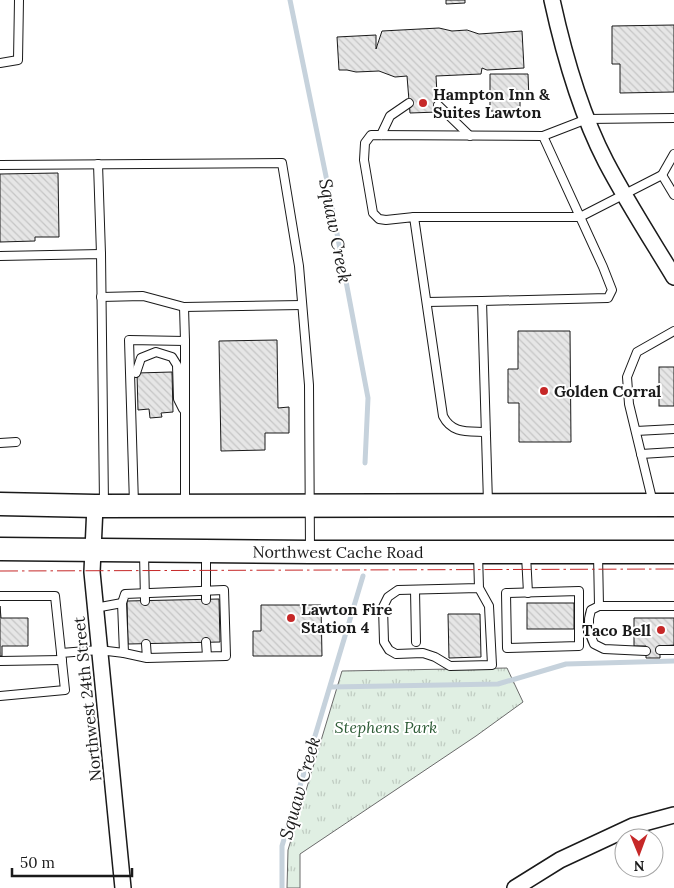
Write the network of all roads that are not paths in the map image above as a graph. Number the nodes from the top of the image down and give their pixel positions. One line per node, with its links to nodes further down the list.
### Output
1 (19, 0): 3 (lane)
2 (552, 0): 7 (street)
3 (0, 64)
4 (409, 103): 8 (lane)
5 (438, 105): 9 (lane)
6 (674, 118): 7 (lane)
7 (587, 119): 10 (lane); 15 (street)
8 (381, 135): 9 (lane); 18 (lane)
9 (470, 136): 10 (lane)
10 (543, 136): 17 (lane)
11 (674, 154): 14 (lane)
12 (98, 164): 13 (lane); 19 (lane); 25 (lane)
13 (0, 165)
14 (662, 175): 15 (lane); 16 (lane)
15 (625, 195): 17 (lane); 21 (street)
16 (674, 195)
17 (580, 216): 18 (lane); 23 (lane)
18 (414, 217): 24 (lane)
19 (101, 254): 20 (lane); 22 (lane)
20 (0, 256)
21 (674, 277)
22 (101, 297): 26 (lane); 44 (lane)
23 (482, 301): 24 (lane); 35 (lane)
24 (426, 302): 35 (lane)
25 (302, 305): 26 (lane); 41 (lane)
26 (184, 307): 28 (lane)
27 (673, 333): 34 (lane)
28 (185, 341): 31 (lane); 32 (lane)
29 (136, 373): 31 (lane)
30 (137, 409): 32 (lane)
31 (185, 413): 46 (lane)
32 (131, 417): 45 (lane)
33 (674, 429): 34 (lane)
34 (636, 431): 39 (lane)
35 (486, 432): 42 (lane)
36 (16, 442): 37 (lane)
37 (0, 443)
38 (674, 452): 39 (lane)
39 (641, 454): 43 (lane)
40 (0, 504): 44 (main road)
41 (310, 505): 42 (main road); 46 (main road); 51 (lane)
42 (488, 505): 43 (main road)
43 (664, 505)
44 (100, 506): 45 (main road); 48 (street, Northwest 24th Street)
45 (134, 506): 46 (main road)
46 (185, 506)
47 (0, 549): 48 (main road, Northwest Cache Road)
48 (92, 550): 49 (main road, Northwest Cache Road); 66 (street, Northwest 24th Street)
49 (144, 551): 50 (main road, Northwest Cache Road); 61 (lane)
50 (206, 551): 51 (main road, Northwest Cache Road); 58 (lane)
51 (310, 552): 52 (main road, Northwest Cache Road)
52 (478, 552): 53 (main road, Northwest Cache Road); 56 (lane)
53 (526, 552): 54 (main road, Northwest Cache Road); 59 (lane)
54 (598, 552): 55 (main road, Northwest Cache Road); 64 (lane)
55 (674, 552)
56 (479, 588): 57 (lane); 57 (lane)
57 (415, 590): 68 (lane)
58 (206, 591): 61 (lane); 62 (lane); 75 (lane)
59 (528, 593): 59 (lane)
60 (0, 596): 76 (lane)
61 (145, 597): 63 (lane)
62 (206, 600)
63 (122, 603): 66 (lane); 74 (lane)
64 (599, 606): 65 (lane); 73 (lane)
65 (674, 606)
66 (95, 608): 70 (street, Northwest 24th Street)
67 (206, 642): 75 (lane)
68 (416, 642)
69 (146, 644): 77 (lane)
70 (99, 650): 74 (lane); 76 (lane); 81 (street, Northwest 24th Street)
71 (660, 650): 72 (lane)
72 (674, 650)
73 (646, 651)
74 (124, 653): 77 (lane)
75 (207, 656): 77 (lane)
76 (61, 657): 78 (lane); 79 (lane)
77 (147, 658)
78 (0, 661)
79 (0, 696)
80 (674, 814): 82 (street)
81 (123, 888)
82 (515, 888)

